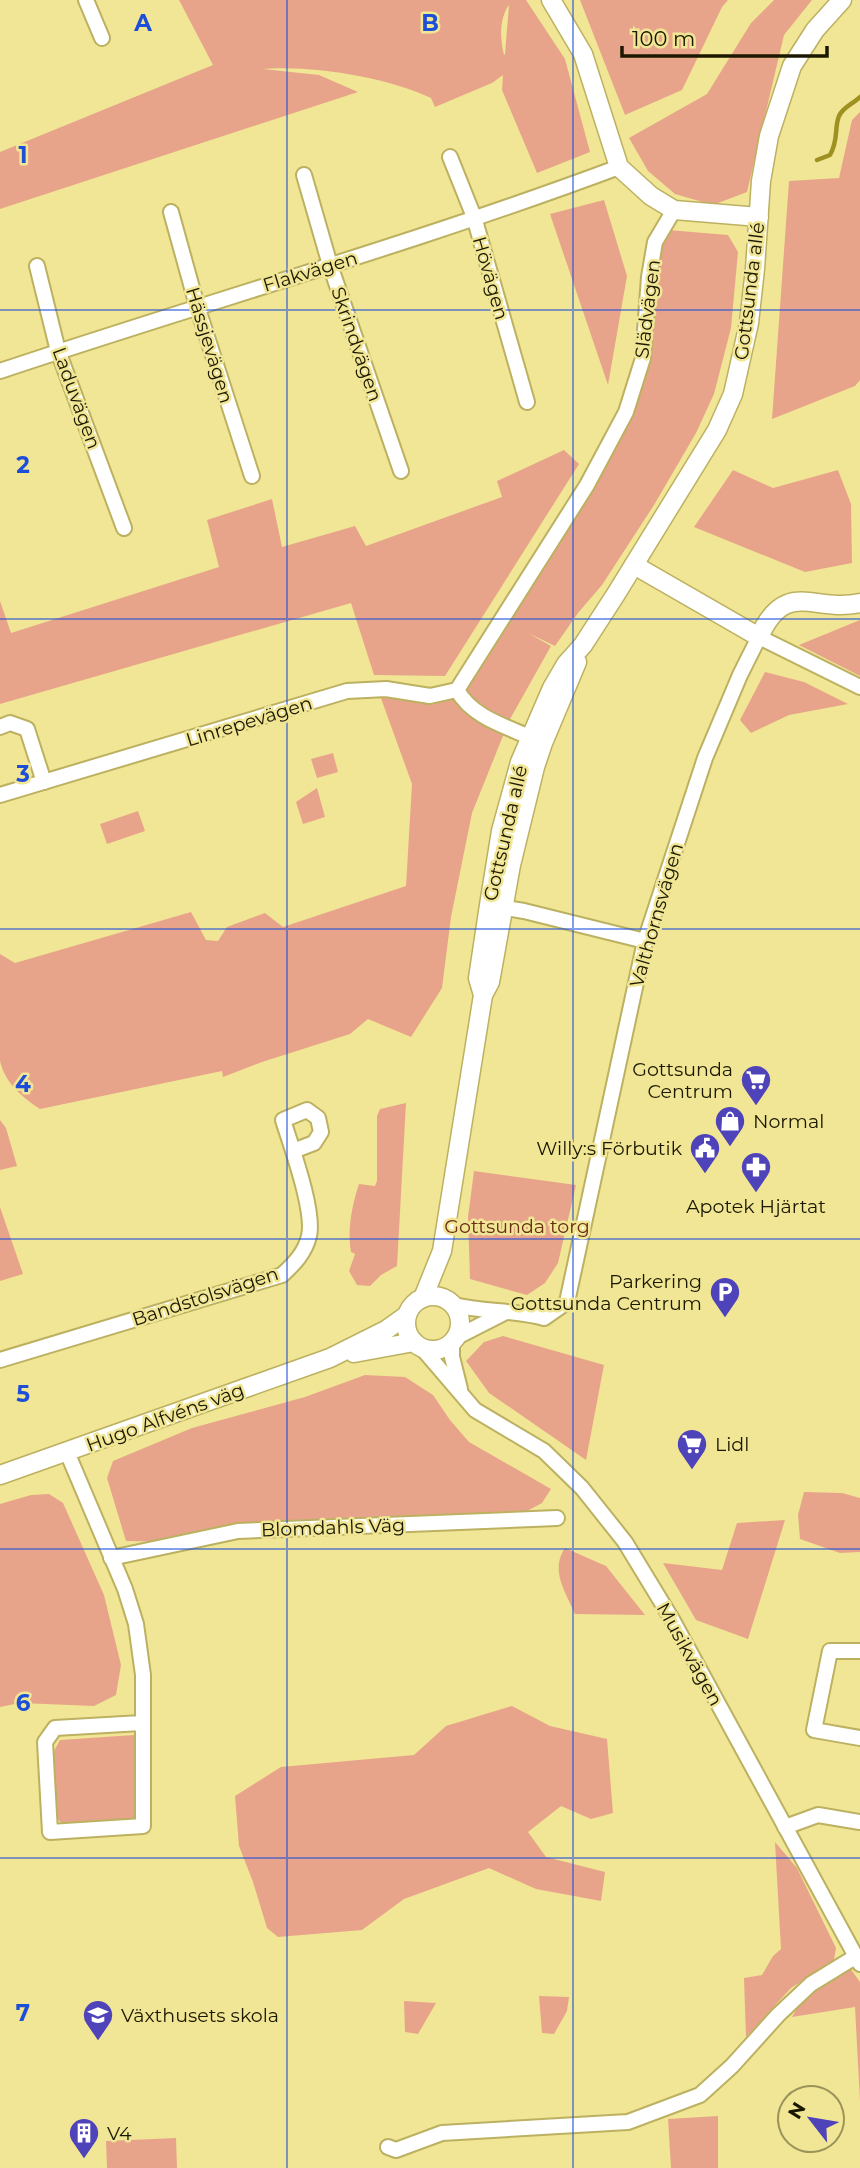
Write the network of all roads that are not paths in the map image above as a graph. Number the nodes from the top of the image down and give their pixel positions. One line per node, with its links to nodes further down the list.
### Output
1 (86, 0): 4 (street)
2 (551, 0): 6 (street)
3 (842, 0): 11 (street, Gottsunda allé)
4 (102, 38)
5 (450, 157): 10 (street, Hövägen)
6 (619, 167): 8 (street); 10 (street, Flakvägen)
7 (304, 175): 12 (street, Skrindvägen)
8 (674, 211): 11 (street); 25 (street, Slädvägen)
9 (171, 212): 14 (street, Hässjevägen)
10 (474, 217): 12 (street, Flakvägen); 17 (street, Hövägen)
11 (759, 217): 21 (street, Gottsunda allé)
12 (330, 265): 14 (street, Flakvägen); 18 (street, Skrindvägen)
13 (37, 266): 15 (street, Laduvägen)
14 (197, 306): 15 (street, Flakvägen); 19 (street, Hässjevägen)
15 (58, 351): 16 (street, Flakvägen); 20 (street, Laduvägen)
16 (0, 371)
17 (527, 402)
18 (401, 471)
19 (252, 477)
20 (124, 528)
21 (634, 565): 23 (street); 27 (street, Gottsunda allé)
22 (860, 603): 23 (street)
23 (759, 637): 24 (street); 31 (street, Valthornsvägen)
24 (860, 687)
25 (457, 690): 27 (street); 28 (street, Linrepevägen)
26 (0, 727): 28 (street)
27 (536, 740): 30 (street, Gottsunda allé)
28 (44, 782): 29 (street, Linrepevägen)
29 (0, 795)
30 (497, 906): 31 (street); 33 (street, Gottsunda allé)
31 (645, 941): 36 (street, Valthornsvägen)
32 (293, 1151): 41 (street, Bandstolsvägen)
33 (442, 1251): 34 (street, Gottsunda allé); 35 (street, Gottsunda allé)
34 (423, 1298): 35 (street); 37 (street)
35 (449, 1302): 36 (street, Valthornsvägen); 38 (street)
36 (504, 1313): 38 (street)
37 (407, 1315): 39 (street); 40 (street, Hugo Alfvéns väg)
38 (454, 1340): 39 (street); 42 (street)
39 (418, 1345): 40 (street, Hugo Alfvéns väg); 42 (street, Musikvägen)
40 (330, 1358): 43 (street, Hugo Alfvéns väg)
41 (0, 1360)
42 (461, 1394): 51 (street, Musikvägen)
43 (67, 1452): 44 (street, Hugo Alfvéns väg); 46 (street)
44 (0, 1475)
45 (557, 1518): 46 (street, Blomdahls Väg)
46 (111, 1558): 48 (street)
47 (860, 1651): 49 (street)
48 (141, 1723): 48 (street)
49 (860, 1738)
50 (860, 1822): 51 (street)
51 (785, 1827): 52 (street, Musikvägen)
52 (857, 1961): 53 (street)
53 (388, 2147)

